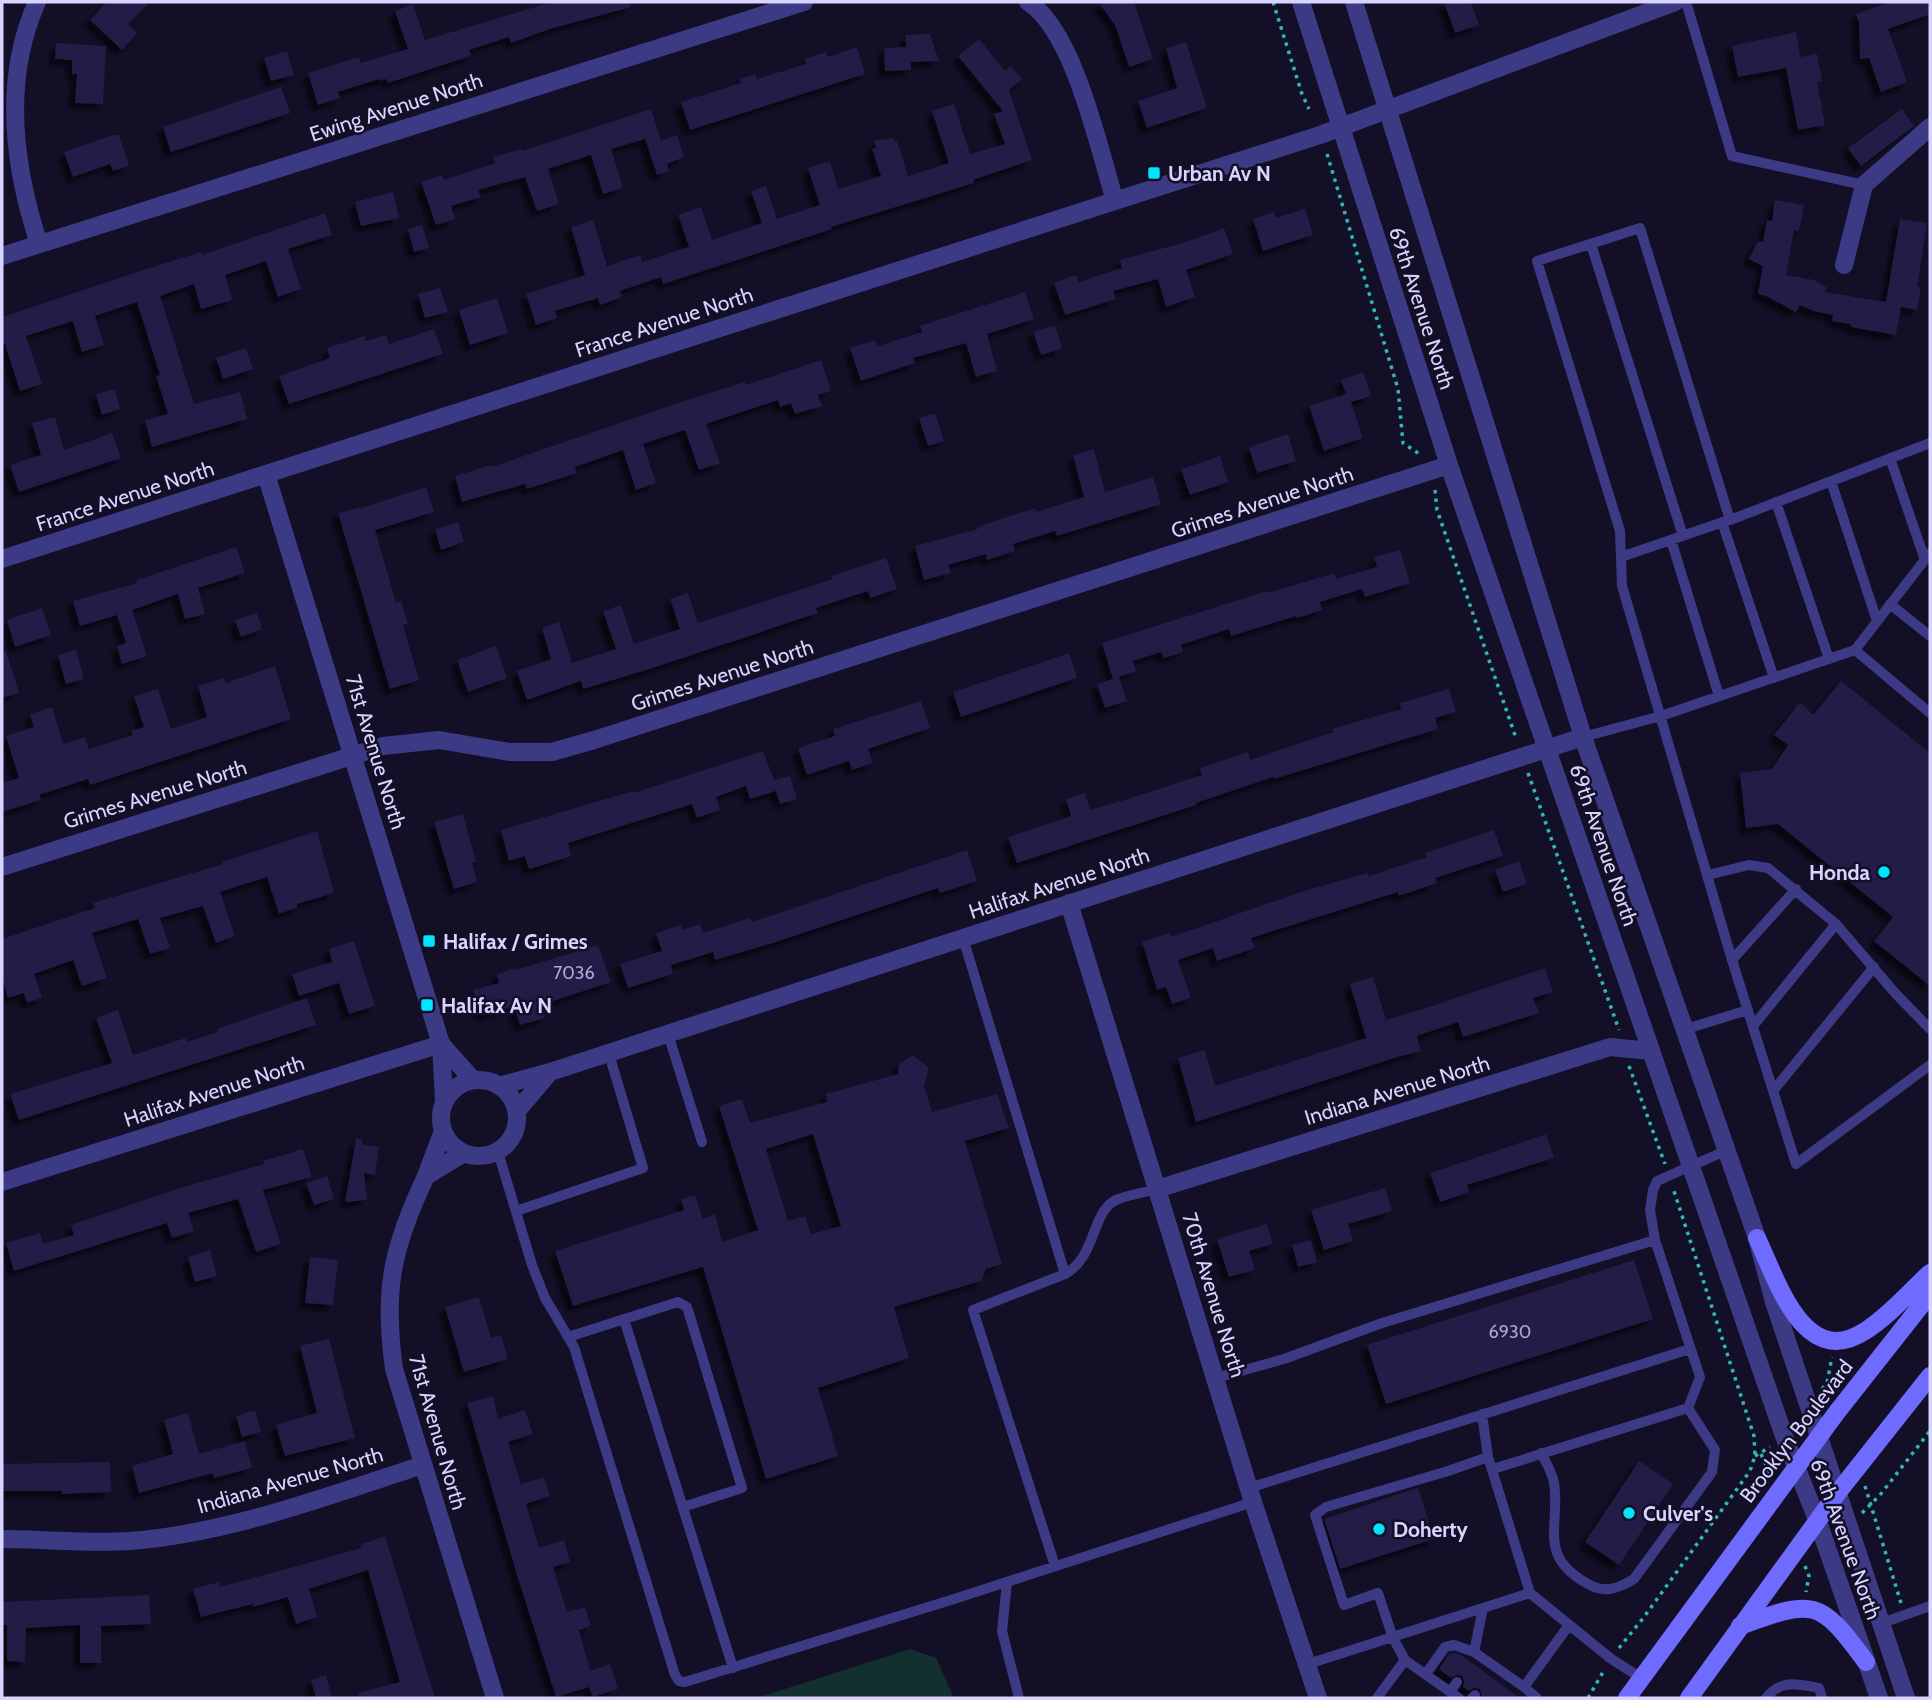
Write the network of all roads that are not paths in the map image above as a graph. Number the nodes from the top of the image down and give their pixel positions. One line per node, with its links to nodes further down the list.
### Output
1 (37, 2): 13 (street)
2 (804, 2): 13 (street, Ewing Avenue North)
3 (1028, 2): 12 (street)
4 (1301, 2): 9 (street, 69th Avenue North)
5 (1354, 2): 8 (street, 69th Avenue North)
6 (1675, 2): 8 (street)
7 (1686, 2): 11 (lane)
8 (1389, 109): 9 (street, France Avenue North); 38 (street, 69th Avenue North)
9 (1340, 127): 12 (street, France Avenue North); 19 (street, 69th Avenue North)
10 (1930, 127): 11 (street)
11 (1864, 185): 16 (street)
12 (1115, 201): 20 (street, France Avenue North)
13 (40, 244): 15 (street, Ewing Avenue North)
14 (1591, 244): 23 (lane); 24 (lane); 27 (lane)
15 (2, 256)
16 (1844, 265)
17 (1930, 443): 18 (lane)
18 (1891, 458): 21 (lane); 26 (lane)
19 (1449, 465): 39 (street, 69th Avenue North); 40 (street, Grimes Avenue North)
20 (266, 474): 28 (street, France Avenue North); 40 (street, 71st Avenue North)
21 (1831, 481): 22 (lane); 30 (lane)
22 (1776, 502): 23 (lane); 33 (lane)
23 (1726, 521): 24 (lane); 34 (lane)
24 (1683, 536): 25 (lane)
25 (1671, 540): 27 (lane); 35 (lane)
26 (1928, 556): 29 (lane)
27 (1621, 557): 37 (lane)
28 (2, 559)
29 (1890, 604): 30 (lane); 31 (lane)
30 (1877, 621): 32 (lane)
31 (1930, 636)
32 (1855, 650): 33 (lane); 36 (lane)
33 (1829, 659): 34 (lane)
34 (1774, 678): 35 (lane)
35 (1719, 696): 37 (lane)
36 (1930, 713)
37 (1661, 716): 38 (lane); 42 (lane)
38 (1583, 737): 39 (street, Halifax Avenue North); 51 (street, 69th Avenue North)
39 (1546, 749): 44 (street, Halifax Avenue North); 55 (street, 69th Avenue North)
40 (354, 755): 41 (street, Grimes Avenue North); 54 (street, 71st Avenue North)
41 (2, 867)
42 (1708, 875): 43 (lane); 47 (lane)
43 (1796, 889): 45 (lane); 47 (lane)
44 (1069, 903): 46 (street, Halifax Avenue North); 72 (street, 70th Avenue North)
45 (1836, 924): 48 (lane); 50 (lane)
46 (963, 938): 53 (street, Halifax Avenue North); 77 (lane)
47 (1732, 960): 49 (lane)
48 (1874, 967): 52 (lane); 61 (lane)
49 (1748, 1010): 50 (lane); 51 (lane)
50 (1753, 1026): 61 (lane)
51 (1686, 1029): 66 (street, 69th Avenue North)
52 (1930, 1029)
53 (668, 1034): 56 (street, Halifax Avenue North); 65 (lane)
54 (441, 1044): 59 (street, 71st Avenue North); 62 (street, 71st Avenue North); 71 (street, Halifax Avenue North)
55 (1651, 1051): 69 (street, 69th Avenue North); 72 (street, Indiana Avenue North)
56 (609, 1054): 58 (street, Halifax Avenue North); 73 (lane)
57 (1930, 1065): 61 (lane)
58 (550, 1072): 60 (street, Halifax Avenue North); 63 (street)
59 (473, 1080): 60 (street); 62 (street)
60 (499, 1086): 63 (street)
61 (1773, 1091)
62 (444, 1101): 64 (street)
63 (517, 1111): 67 (street)
64 (443, 1132): 68 (street); 70 (street, 71st Avenue North)
65 (702, 1142)
66 (1725, 1151): 69 (lane); 74 (street, 69th Avenue North)
67 (498, 1152): 68 (street); 73 (lane)
68 (464, 1153): 70 (street)
69 (1691, 1166): 75 (lane); 91 (street, 69th Avenue North)
70 (426, 1176): 89 (street, 71st Avenue North)
71 (2, 1182)
72 (1157, 1189): 77 (lane); 83 (street, 70th Avenue North)
73 (516, 1211): 80 (lane)
74 (1757, 1238): 76 (main road); 86 (street, 69th Avenue North)
75 (1655, 1240): 81 (lane); 83 (lane)
76 (1930, 1273)
77 (1065, 1274): 97 (lane)
78 (1930, 1294): 86 (main road, Brooklyn Boulevard)
79 (624, 1319): 80 (lane); 94 (lane); 94 (lane)
80 (568, 1337): 110 (lane)
81 (1690, 1349): 84 (lane); 85 (lane)
82 (1930, 1376): 92 (main road)
83 (1216, 1378): 93 (street, 70th Avenue North)
84 (1688, 1408): 87 (lane); 87 (lane)
85 (1482, 1414): 88 (lane); 93 (lane)
86 (1819, 1438): 91 (main road, Brooklyn Boulevard); 92 (street, 69th Avenue North)
87 (1541, 1452): 90 (lane)
88 (1488, 1457): 90 (lane); 105 (lane)
89 (423, 1465): 96 (street, Indiana Avenue North); 116 (street, 71st Avenue North)
90 (1493, 1469): 99 (lane)
91 (1796, 1469): 95 (street, 69th Avenue North); 112 (main road, Brooklyn Boulevard)
92 (1839, 1491): 95 (main road); 102 (street, 69th Avenue North)
93 (1251, 1495): 97 (lane); 109 (street, 70th Avenue North)
94 (683, 1507): 110 (lane)
95 (1818, 1522): 104 (main road); 108 (street, 69th Avenue North)
96 (2, 1539)
97 (1055, 1566): 98 (lane)
98 (1007, 1582): 110 (lane); 117 (lane)
99 (1530, 1593): 101 (lane); 103 (lane)
100 (1930, 1606): 102 (lane)
101 (1483, 1608): 105 (lane); 106 (lane)
102 (1882, 1623): 125 (street, 69th Avenue North)
103 (1569, 1625): 112 (lane); 114 (lane)
104 (1740, 1626): 108 (main road); 121 (main road)
105 (1393, 1638): 107 (lane); 109 (lane)
106 (1475, 1656): 111 (lane); 114 (lane)
107 (1405, 1660): 111 (lane); 119 (lane)
108 (1866, 1662): 124 (street, 69th Avenue North)
109 (1308, 1664): 118 (street, 70th Avenue North)
110 (733, 1668)
111 (1426, 1675): 115 (lane)
112 (1641, 1678): 120 (main road, Brooklyn Boulevard)
113 (1457, 1682): 115 (lane)
114 (1530, 1694)
115 (1455, 1695)
116 (495, 1698)
117 (1019, 1698)
118 (1318, 1698)
119 (1377, 1698)
120 (1627, 1698)
121 (1689, 1698)
122 (1766, 1698): 123 (lane)
123 (1822, 1698)
124 (1879, 1698)
125 (1906, 1698)

